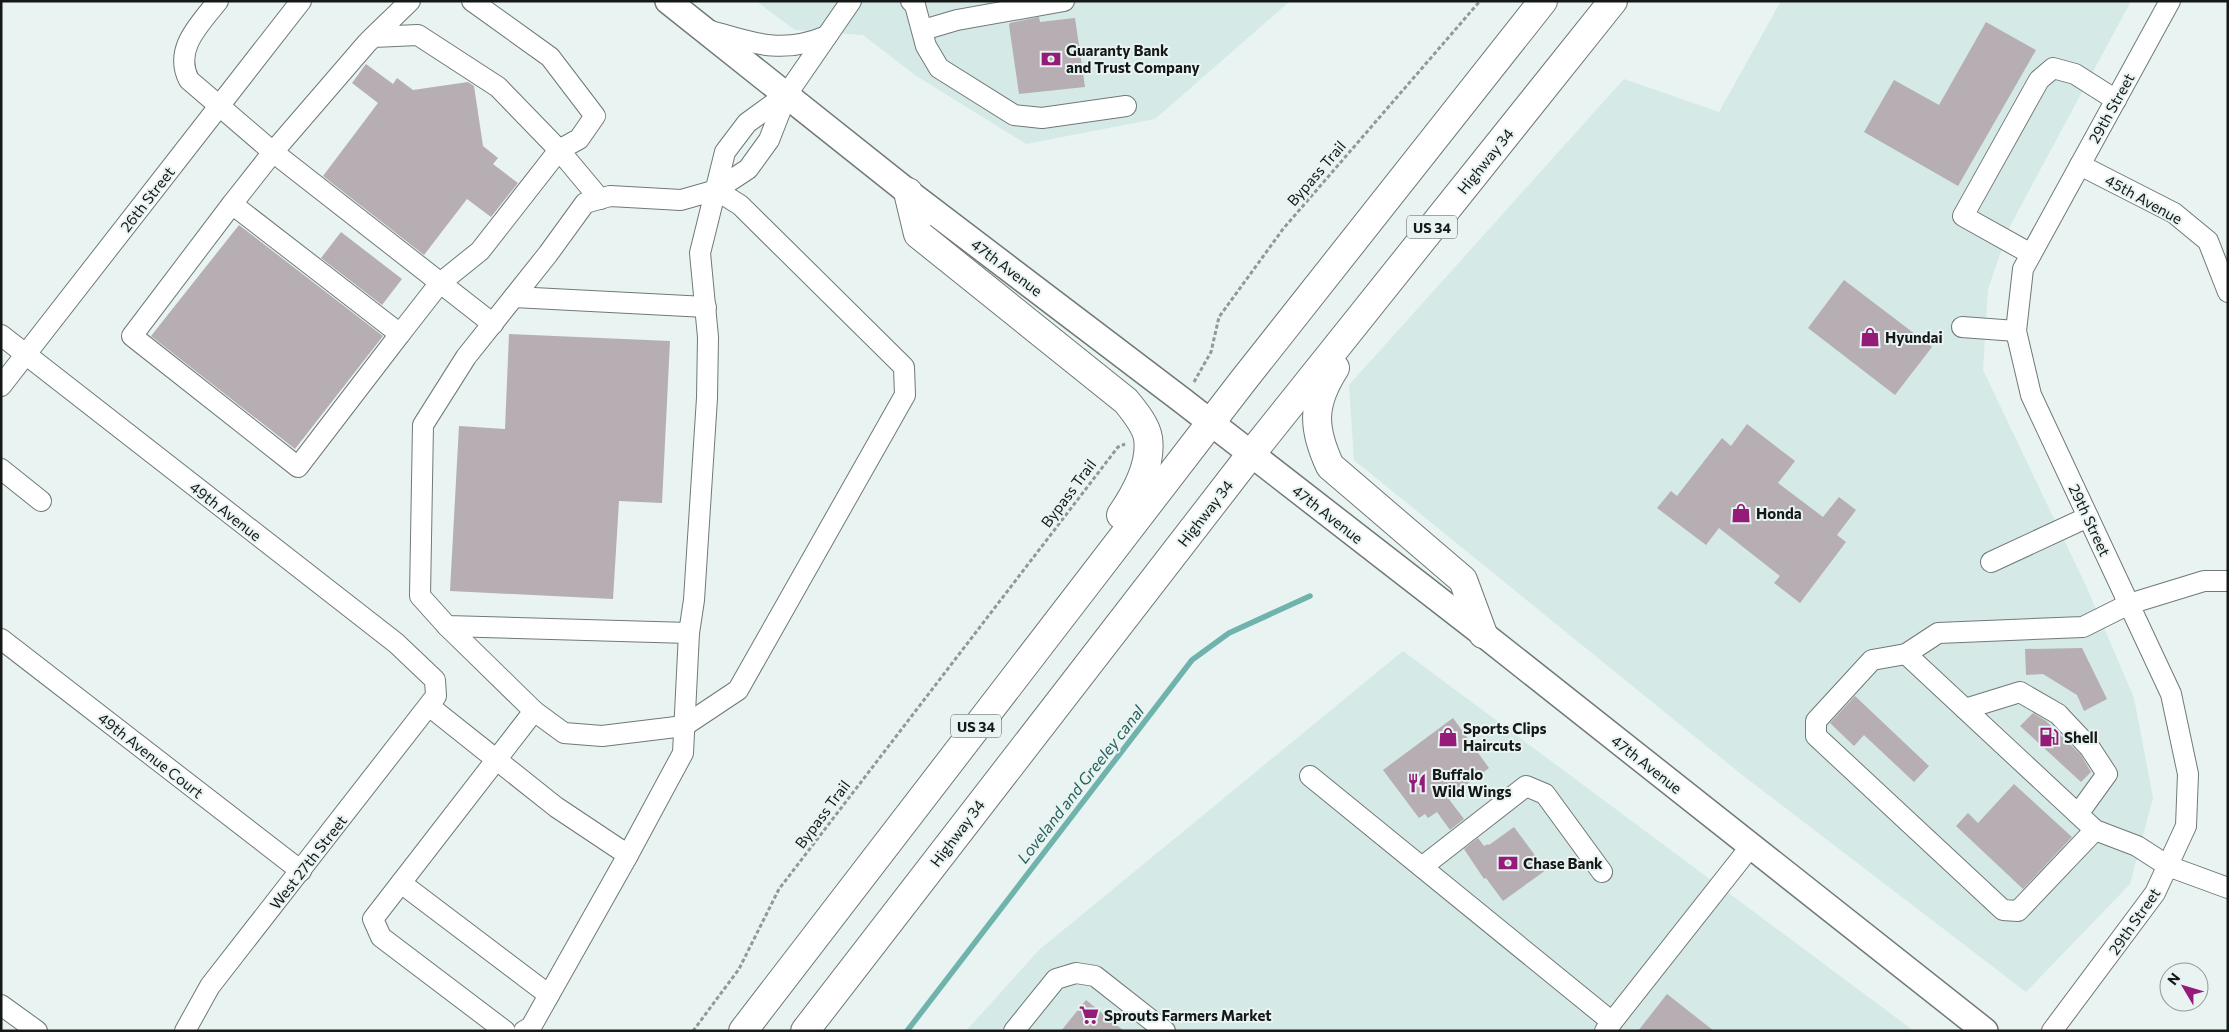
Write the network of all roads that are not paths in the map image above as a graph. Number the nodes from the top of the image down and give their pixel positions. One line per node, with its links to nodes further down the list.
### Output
1 (218, 1): 20 (street)
2 (410, 1): 17 (street)
3 (472, 1): 22 (street)
4 (668, 1): 14 (main road, 47th Avenue)
5 (851, 1): 16 (street)
6 (911, 1): 15 (street)
7 (970, 1): 13 (street)
8 (1064, 1): 13 (street)
9 (1543, 1): 42 (highway, US 34)
10 (1614, 1): 29 (highway, Highway 34 / US 34)
11 (2170, 1): 19 (street, 29th Street)
12 (296, 6): 20 (street, 26th Street)
13 (957, 20): 15 (street)
14 (702, 28): 16 (street); 18 (main road, 47th Avenue)
15 (922, 30): 21 (street)
16 (827, 36): 18 (street)
17 (373, 37): 22 (street); 23 (street)
18 (787, 94): 25 (street); 25 (street); 26 (main road, 47th Avenue)
19 (2116, 100): 24 (street, 29th Street); 30 (street)
20 (220, 105): 23 (street); 40 (street, 26th Street)
21 (1126, 106)
22 (559, 150): 27 (street); 31 (street)
23 (273, 152): 28 (street); 31 (street)
24 (2080, 164): 30 (street, 29th Street); 32 (street, 45th Avenue)
25 (716, 190): 27 (street); 34 (street); 58 (street)
26 (908, 192): 42 (main road, 47th Avenue); 59 (highway)
27 (600, 199): 33 (street)
28 (232, 204): 38 (street); 38 (street)
29 (1430, 228): 43 (highway, Highway 34 / US 34); 52 (highway)
30 (2031, 254): 37 (street, 29th Street)
31 (439, 284): 35 (street); 38 (street)
32 (2228, 292)
33 (514, 297): 34 (street); 35 (street)
34 (706, 307): 51 (street)
35 (493, 324): 50 (street)
36 (1962, 327): 37 (street)
37 (2016, 331): 46 (street, 29th Street)
38 (400, 334)
39 (1, 335): 40 (street, 49th Avenue)
40 (26, 354): 41 (street, 26th Street); 55 (street, 49th Avenue)
41 (1, 386)
42 (1211, 423): 43 (main road, 47th Avenue); 59 (highway, US 34)
43 (1251, 454): 52 (main road, 47th Avenue); 80 (highway, Highway 34 / US 34)
44 (1, 469): 45 (street)
45 (41, 501)
46 (2088, 517): 47 (street); 49 (street, 29th Street)
47 (1991, 562)
48 (2228, 581): 49 (street)
49 (2129, 604): 54 (street); 66 (street, 29th Street)
50 (447, 626): 51 (street); 57 (street)
51 (689, 633): 58 (street)
52 (1483, 634): 64 (main road, 47th Avenue)
53 (1, 640): 68 (street, 49th Avenue Court)
54 (1906, 654): 56 (street); 63 (street)
55 (433, 701): 60 (street); 68 (street, West 27th Street)
56 (1965, 709): 62 (street); 62 (street)
57 (534, 711): 58 (street); 60 (street)
58 (684, 726): 65 (street)
59 (976, 726): 79 (highway, US 34)
60 (497, 760): 65 (street); 70 (street)
61 (1310, 776): 67 (street)
62 (2078, 814): 63 (street)
63 (2095, 830): 66 (street)
64 (1751, 846): 74 (street); 83 (main road, 47th Avenue)
65 (628, 855): 72 (street)
66 (2168, 866): 71 (street); 84 (street, 29th Street)
67 (1422, 867): 69 (street); 74 (street)
68 (300, 871): 76 (street, West 27th Street)
69 (1602, 872)
70 (401, 883): 72 (street); 77 (street)
71 (2228, 888)
72 (549, 995): 78 (street)
73 (1, 1005): 75 (street)
74 (1608, 1026)
75 (37, 1031)
76 (184, 1031)
77 (505, 1031)
78 (524, 1031)
79 (742, 1031)
80 (806, 1031)
81 (1014, 1031): 82 (street)
82 (1165, 1031)
83 (1985, 1031)
84 (2052, 1031)

